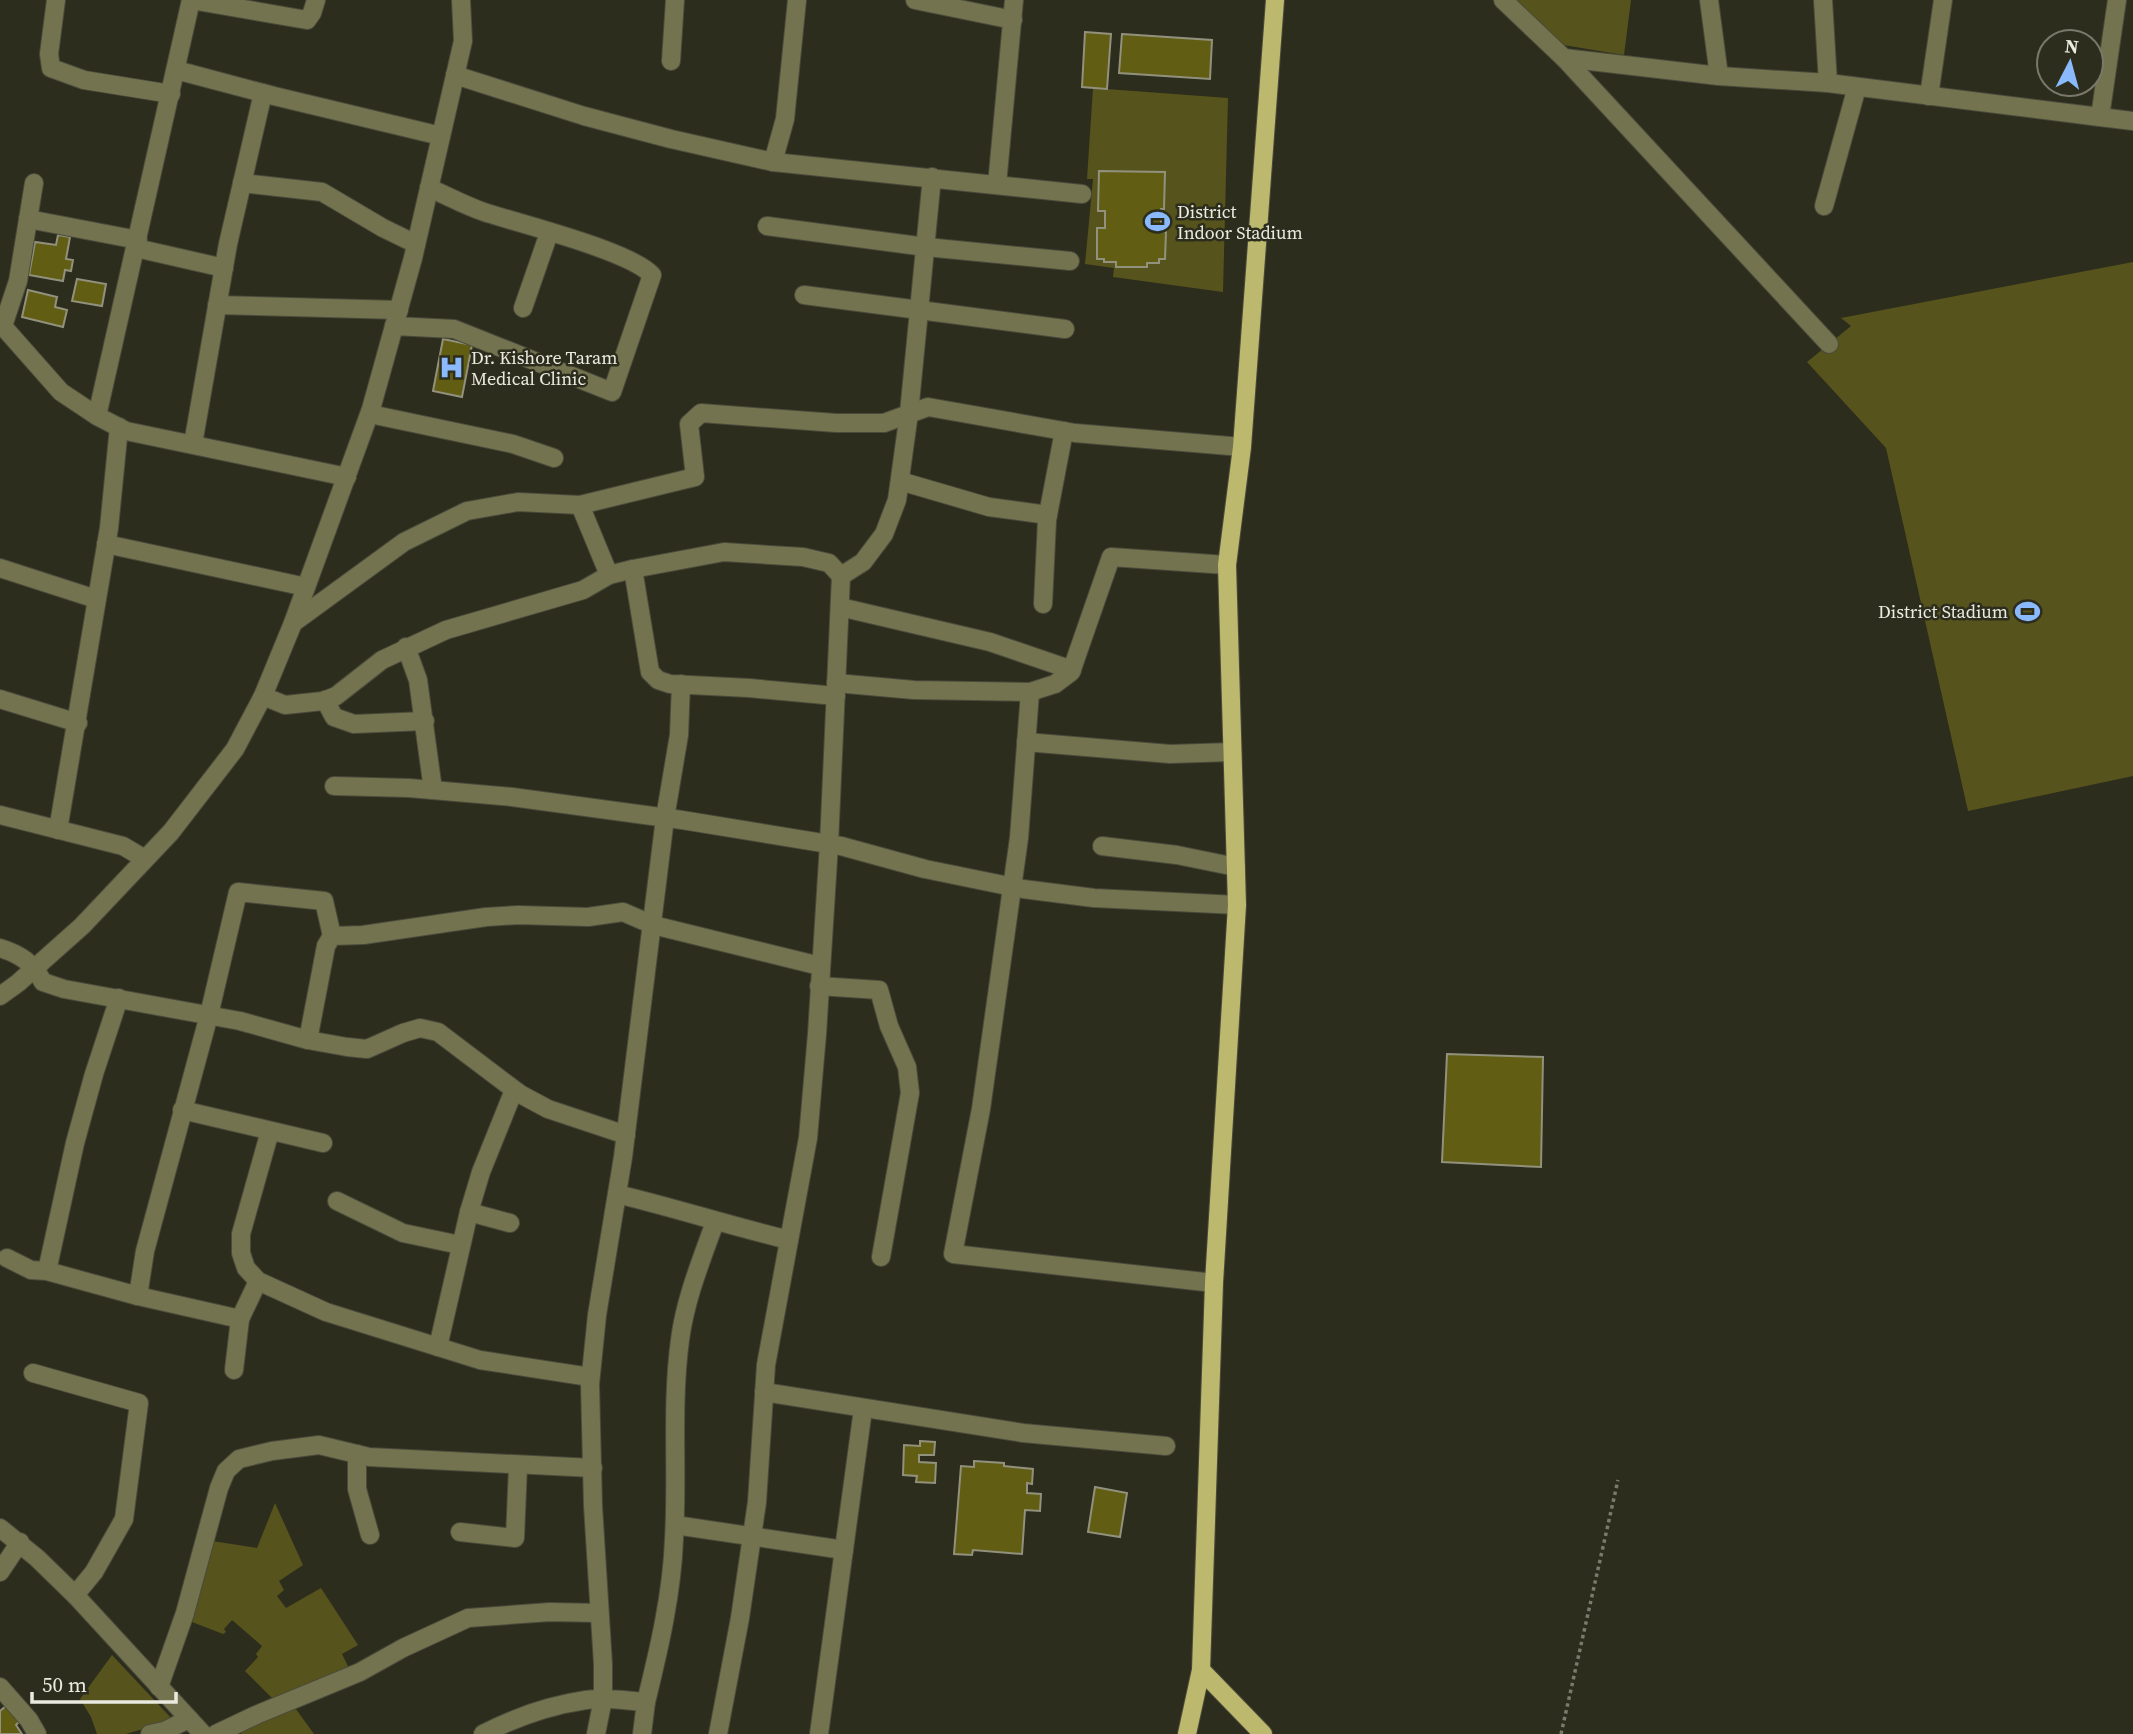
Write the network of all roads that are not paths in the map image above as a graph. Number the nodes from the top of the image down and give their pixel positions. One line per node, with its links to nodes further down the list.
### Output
1 (56, 0): 24 (street)
2 (191, 0): 3 (street); 18 (street)
3 (316, 0)
4 (461, 0): 19 (street)
5 (675, 0): 17 (street)
6 (797, 0): 29 (street)
7 (915, 0): 15 (street)
8 (1014, 0): 15 (street)
9 (1275, 0): 59 (main road)
10 (1503, 0): 16 (street)
11 (1709, 0): 20 (street)
12 (1823, 0): 21 (street)
13 (1943, 0): 25 (street)
14 (2117, 0): 26 (street)
15 (1013, 20): 33 (street)
16 (1564, 58): 20 (street); 52 (street)
17 (671, 61)
18 (176, 70): 23 (street); 24 (street)
19 (455, 75): 28 (street); 29 (street)
20 (1719, 76): 21 (street)
21 (1828, 83): 22 (street)
22 (1857, 87): 25 (street); 36 (street)
23 (263, 93): 28 (street); 32 (street)
24 (171, 94): 40 (street)
25 (1929, 96): 26 (street)
26 (2100, 117): 27 (street)
27 (2133, 121)
28 (441, 136): 34 (street)
29 (773, 162): 30 (street)
30 (932, 177): 33 (street); 42 (street)
31 (34, 183): 37 (street)
32 (242, 183): 41 (street); 44 (street)
33 (997, 185): 35 (street)
34 (429, 188): 39 (street); 41 (street)
35 (1082, 194)
36 (1824, 206)
37 (28, 219): 40 (street); 50 (street)
38 (767, 226): 42 (street)
39 (549, 233): 47 (street); 49 (street)
40 (137, 244): 44 (street); 55 (street)
41 (416, 244): 49 (street)
42 (926, 247): 43 (street); 48 (street)
43 (1070, 261)
44 (224, 268): 46 (street)
45 (804, 295): 48 (street)
46 (218, 305): 49 (street); 58 (street)
47 (523, 308)
48 (920, 310): 51 (street); 53 (street)
49 (396, 318): 54 (street)
50 (1, 325): 55 (street)
51 (1065, 329)
52 (1829, 344)
53 (909, 413): 57 (street); 62 (street); 63 (street)
54 (370, 414): 60 (street); 61 (street)
55 (97, 416): 56 (street)
56 (119, 427): 58 (street); 65 (street)
57 (1064, 431): 59 (street); 64 (street)
58 (192, 444): 61 (street)
59 (1242, 447): 66 (main road)
60 (554, 458)
61 (346, 477): 71 (street)
62 (900, 481): 64 (street); 70 (street)
63 (580, 505): 69 (street); 75 (street)
64 (1048, 515): 73 (street)
65 (106, 544): 71 (street); 72 (street)
66 (1227, 565): 77 (street); 87 (main road)
67 (0, 568): 72 (street)
68 (633, 569): 69 (street); 70 (street); 78 (street)
69 (609, 575): 76 (street)
70 (841, 576): 74 (street)
71 (306, 587): 75 (street)
72 (96, 598): 85 (street)
73 (1043, 604)
74 (840, 607): 77 (street); 79 (street)
75 (293, 623): 81 (street)
76 (406, 647): 83 (street); 84 (street)
77 (1072, 670): 80 (street)
78 (681, 684): 79 (street); 91 (street)
79 (836, 689): 80 (street); 93 (street)
80 (1030, 692): 86 (street)
81 (263, 696): 83 (street); 95 (street)
82 (0, 699): 85 (street)
83 (325, 700): 84 (street)
84 (425, 721): 89 (street)
85 (78, 723): 92 (street)
86 (1026, 741): 87 (street); 97 (street)
87 (1232, 752): 96 (main road)
88 (334, 786): 89 (street)
89 (433, 790): 91 (street)
90 (0, 815): 92 (street)
91 (665, 818): 93 (street); 99 (street)
92 (58, 830): 95 (street)
93 (829, 844): 97 (street); 102 (street)
94 (1102, 846): 96 (street)
95 (145, 859): 103 (street)
96 (1236, 867): 98 (main road)
97 (1012, 887): 98 (street); 125 (street)
98 (1237, 905): 125 (main road)
99 (653, 925): 100 (street); 102 (street); 112 (street)
100 (332, 936): 107 (street); 108 (street)
101 (0, 948): 103 (street)
102 (820, 966): 104 (street)
103 (35, 968): 105 (street); 106 (street)
104 (819, 986): 119 (street); 121 (street)
105 (0, 996)
106 (119, 998): 107 (street); 123 (street)
107 (209, 1015): 108 (street); 110 (street)
108 (308, 1040): 109 (street)
109 (514, 1090): 112 (street); 116 (street)
110 (182, 1110): 111 (street); 126 (street)
111 (270, 1131): 113 (street); 124 (street)
112 (626, 1135): 114 (street)
113 (323, 1143)
114 (617, 1194): 117 (street); 131 (street)
115 (337, 1201): 120 (street)
116 (469, 1212): 118 (street); 120 (street)
117 (715, 1222): 119 (street); 138 (street)
118 (510, 1223)
119 (789, 1240): 132 (street)
120 (460, 1245): 128 (street)
121 (881, 1257)
122 (7, 1258): 123 (street)
123 (47, 1271): 126 (street)
124 (258, 1280): 127 (street); 128 (street)
125 (1214, 1283): 148 (main road)
126 (138, 1296): 127 (street)
127 (240, 1320): 129 (street)
128 (438, 1347): 131 (street)
129 (234, 1370)
130 (33, 1373): 146 (street)
131 (590, 1377): 137 (street)
132 (764, 1392): 133 (street); 142 (street)
133 (863, 1409): 134 (street); 144 (street)
134 (1166, 1446)
135 (357, 1454): 136 (street); 141 (street); 149 (street)
136 (517, 1466): 137 (street); 140 (street)
137 (593, 1468): 147 (street)
138 (675, 1525): 142 (street); 152 (street)
139 (0, 1528): 143 (street)
140 (460, 1532)
141 (370, 1535)
142 (752, 1538): 144 (street); 161 (street)
143 (20, 1542): 145 (street); 146 (street)
144 (844, 1550): 162 (street)
145 (0, 1572)
146 (75, 1595): 149 (street)
147 (600, 1613): 151 (street); 157 (street)
148 (1201, 1670): 163 (main road); 164 (main road)
149 (159, 1686): 153 (street)
150 (0, 1687): 154 (street)
151 (603, 1699): 152 (street); 158 (street); 159 (street)
152 (646, 1702): 160 (street)
153 (189, 1719): 155 (street); 156 (street)
154 (37, 1734)
155 (150, 1734)
156 (203, 1734)
157 (216, 1734)
158 (483, 1734)
159 (596, 1734)
160 (642, 1734)
161 (718, 1734)
162 (819, 1734)
163 (1187, 1734)
164 (1264, 1734)

